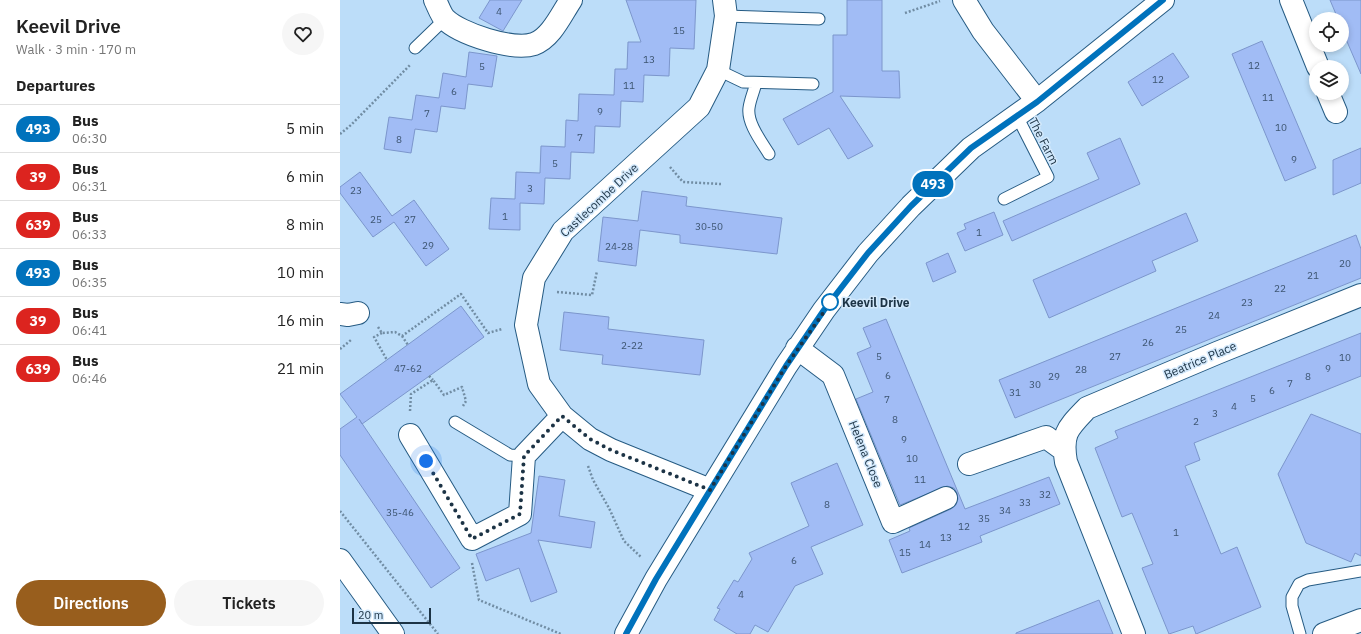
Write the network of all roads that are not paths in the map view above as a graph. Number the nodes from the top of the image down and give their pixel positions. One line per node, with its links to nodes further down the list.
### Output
1 (571, 0): 6 (main road)
2 (964, 0): 13 (main road)
3 (1162, 0): 13 (main road)
4 (1291, 0): 9 (main road)
5 (725, 8): 7 (lane); 10 (main road, Castlecombe Drive)
6 (440, 9): 8 (lane)
7 (819, 19)
8 (415, 48)
9 (1315, 60)
10 (718, 70): 11 (lane); 19 (main road, Castlecombe Drive)
11 (756, 83): 12 (lane); 15 (lane)
12 (813, 84)
13 (1037, 102): 14 (main road)
14 (1017, 116): 16 (lane, The Farm); 18 (main road)
15 (769, 154)
16 (1004, 198)
17 (1361, 295): 22 (main road, Beatrice Place)
18 (797, 348): 25 (main road); 26 (main road, Helena Close)
19 (562, 416): 23 (main road); 25 (main road, Castlecombe Drive)
20 (454, 422): 23 (lane)
21 (410, 436): 23 (main road)
22 (1064, 450): 24 (main road); 32 (main road, Beatrice Place)
23 (524, 456)
24 (969, 464)
25 (710, 490): 31 (main road)
26 (946, 498)
27 (340, 560): 30 (main road)
28 (1361, 571): 33 (lane)
29 (1361, 620): 34 (main road)
30 (393, 634)
31 (626, 634)
32 (1134, 634)
33 (1300, 634)
34 (1324, 634)

